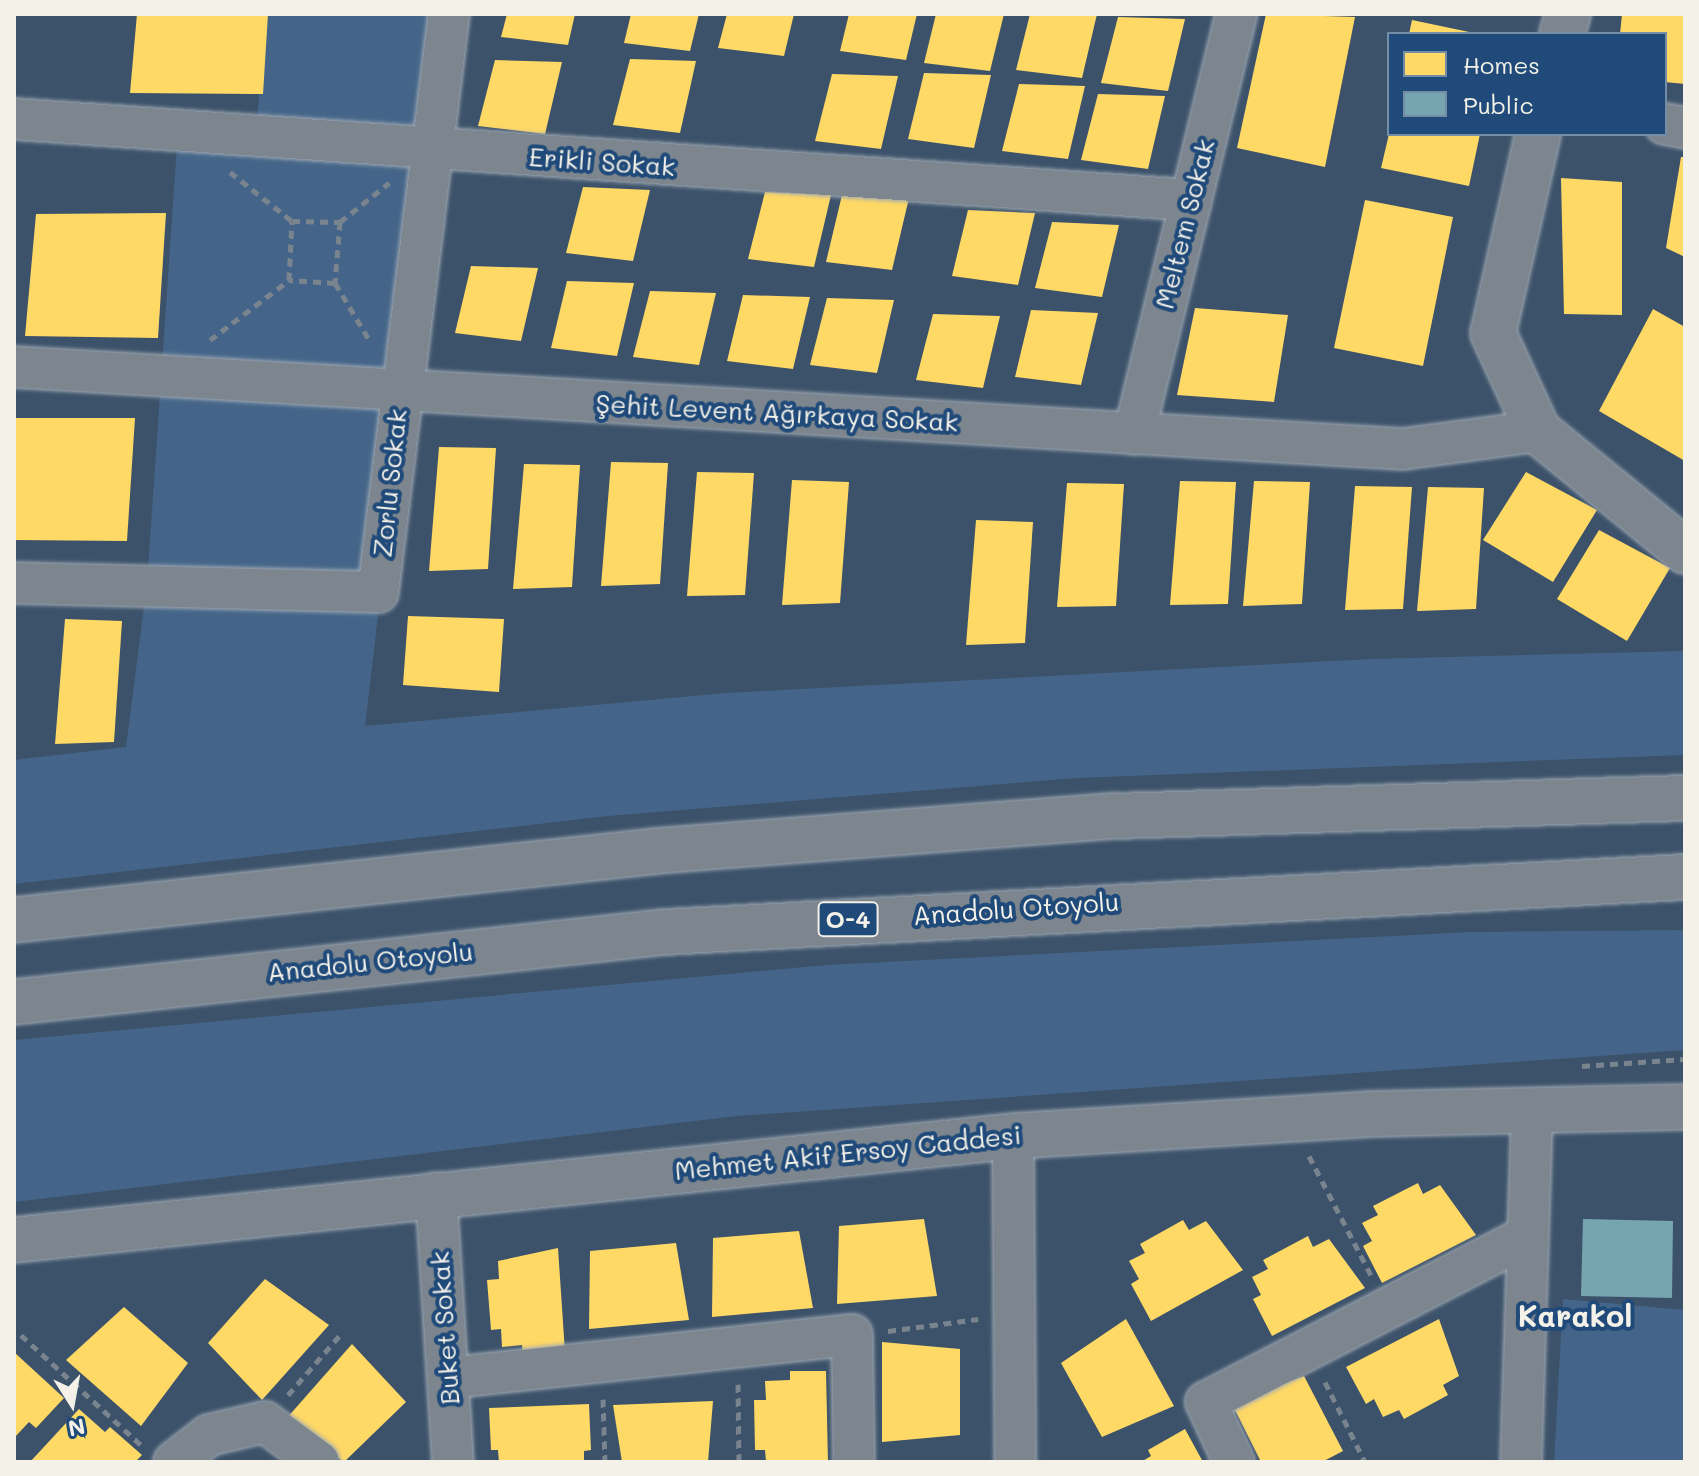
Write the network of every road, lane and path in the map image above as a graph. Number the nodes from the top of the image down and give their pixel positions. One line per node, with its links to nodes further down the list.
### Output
1 (449, 14): 6 (street, Zorlu Sokak)
2 (1236, 14): 7 (street, Meltem Sokak)
3 (14, 119): 4 (street, Erikli Sokak)
4 (178, 131): 6 (street, Erikli Sokak); 8 (path)
5 (1538, 136): 15 (main road)
6 (430, 150): 7 (street, Erikli Sokak); 9 (path); 14 (street, Zorlu Sokak)
7 (1191, 200): 16 (street, Meltem Sokak)
8 (292, 221): 9 (path); 10 (path)
9 (340, 222): 11 (path)
10 (289, 280): 11 (path); 13 (path)
11 (335, 283): 14 (path)
12 (14, 367): 13 (street, Şehit Levent Ağırkaya Sokak)
13 (164, 375): 14 (street, Şehit Levent Ağırkaya Sokak)
14 (400, 392): 16 (street, Şehit Levent Ağırkaya Sokak); 18 (street, Zorlu Sokak)
15 (1538, 431): 16 (street, Şehit Levent Ağırkaya Sokak); 17 (main road)
16 (1134, 434)
17 (1685, 551)
18 (14, 583)
19 (1685, 798): 21 (main road)
20 (1685, 877): 22 (main road, Anadolu Otoyolu / O-4)
21 (14, 920)
22 (14, 1002)
23 (1685, 1107): 24 (main road, Mehmet Akif Ersoy Caddesi)
24 (1532, 1109): 25 (main road, Mehmet Akif Ersoy Caddesi); 28 (street)
25 (1291, 1119): 26 (main road, Mehmet Akif Ersoy Caddesi); 30 (path)
26 (1013, 1136): 27 (main road, Mehmet Akif Ersoy Caddesi); 31 (street)
27 (436, 1193): 29 (main road, Mehmet Akif Ersoy Caddesi); 38 (street, Buket Sokak)
28 (1528, 1236): 30 (street); 49 (street)
29 (14, 1240)
30 (1387, 1308): 36 (street)
31 (1014, 1315): 34 (path); 46 (street)
32 (21, 1335): 40 (path)
33 (340, 1335): 39 (path)
34 (852, 1335): 35 (street); 45 (street)
35 (738, 1347): 37 (street); 44 (path)
36 (1309, 1349): 47 (street); 48 (path)
37 (602, 1362): 38 (street); 43 (path)
38 (448, 1378): 42 (street, Buket Sokak)
39 (265, 1422): 40 (street); 41 (street)
40 (161, 1457)
41 (319, 1462)
42 (453, 1462)
43 (605, 1462)
44 (739, 1462)
45 (854, 1462)
46 (1015, 1462)
47 (1234, 1462)
48 (1365, 1462)
49 (1521, 1462)

